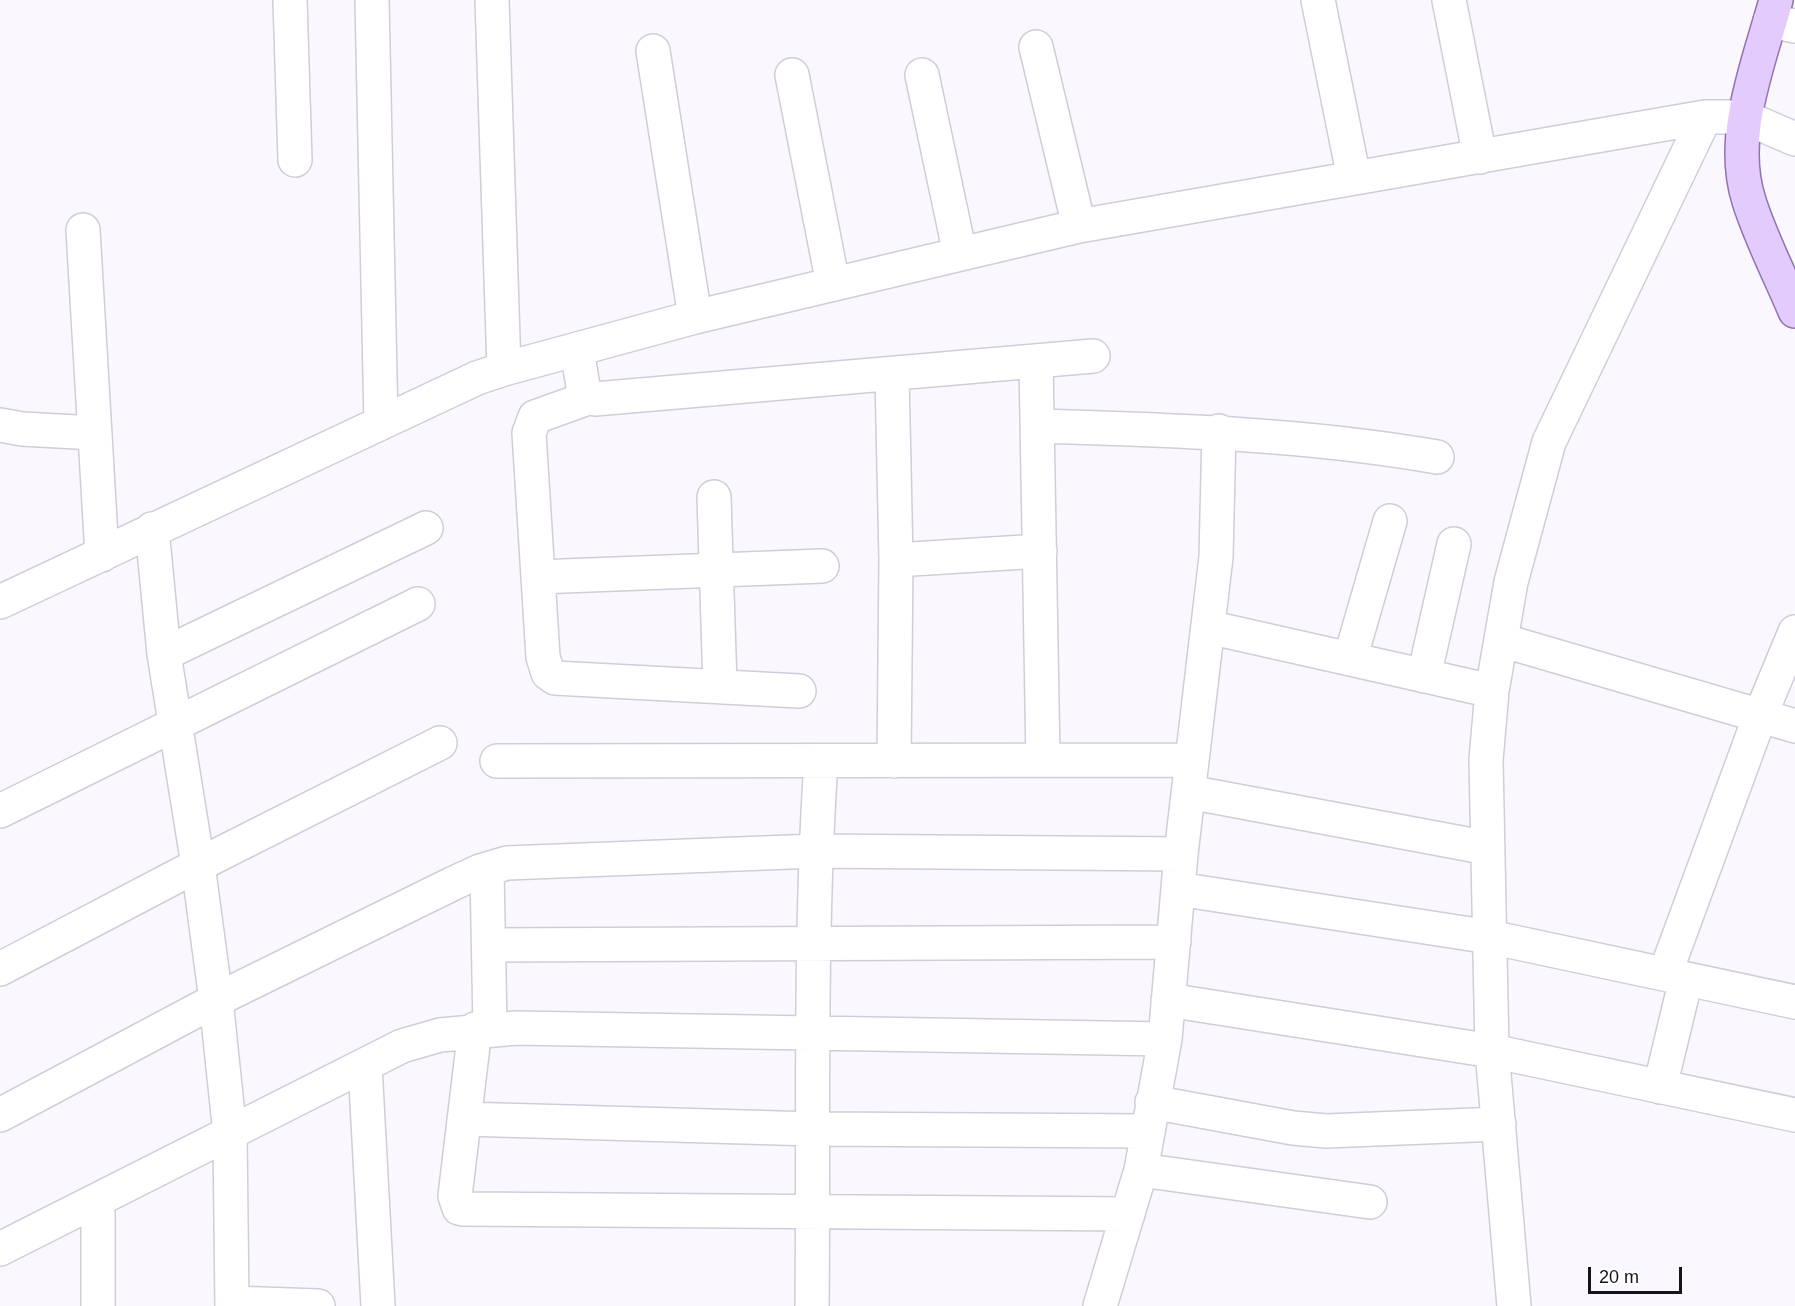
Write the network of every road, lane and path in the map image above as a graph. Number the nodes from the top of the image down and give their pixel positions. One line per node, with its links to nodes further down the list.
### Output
1 (290, 0): 15 (street)
2 (372, 0): 29 (street)
3 (492, 0): 26 (street)
4 (1318, 0): 16 (street)
5 (1449, 0): 14 (street)
6 (1780, 16): 12 (main road)
7 (1036, 47): 17 (street)
8 (653, 51): 22 (street)
9 (792, 75): 20 (street)
10 (922, 75): 19 (street)
11 (1705, 117): 12 (street); 14 (street); 50 (street)
12 (1744, 117): 13 (street); 21 (main road)
13 (1795, 139)
14 (1480, 157): 16 (street)
15 (295, 160)
16 (1354, 178): 17 (street)
17 (1079, 226): 19 (street)
18 (83, 230): 33 (street)
19 (960, 254): 20 (street)
20 (833, 284): 22 (street)
21 (1795, 311)
22 (695, 317): 23 (street)
23 (577, 350): 26 (street); 28 (street)
24 (1094, 356): 25 (street)
25 (1036, 361): 27 (street); 31 (street)
26 (504, 369): 29 (street)
27 (892, 375): 28 (street); 42 (street)
28 (588, 398): 45 (street)
29 (381, 423): 38 (street)
30 (0, 424): 33 (street)
31 (1038, 426): 32 (street); 40 (street)
32 (1219, 431): 34 (street); 48 (street)
33 (95, 433): 41 (street)
34 (1437, 457)
35 (714, 497): 44 (street)
36 (1390, 521): 52 (street)
37 (426, 528): 51 (street)
38 (152, 529): 41 (street); 51 (street)
39 (1454, 543): 53 (street)
40 (1040, 551): 42 (street); 62 (street)
41 (102, 555): 46 (street)
42 (896, 560): 61 (street)
43 (822, 566): 44 (street)
44 (716, 570): 45 (street); 54 (street)
45 (538, 577): 54 (street)
46 (0, 602)
47 (418, 604): 58 (street)
48 (1208, 627): 52 (street); 63 (street)
49 (1795, 632): 57 (street)
50 (1501, 640): 56 (street); 57 (street)
51 (164, 654): 58 (street)
52 (1350, 659): 53 (street)
53 (1424, 676): 56 (street)
54 (720, 686): 55 (street)
55 (799, 691)
56 (1492, 691): 68 (street)
57 (1760, 716): 59 (street); 79 (street)
58 (175, 724): 67 (street); 71 (street)
59 (1795, 726)
60 (440, 743): 71 (street)
61 (894, 760): 62 (street); 65 (street)
62 (1043, 760): 63 (street)
63 (1192, 760): 66 (street)
64 (497, 761): 65 (street)
65 (821, 761): 69 (street)
66 (1189, 792): 68 (street); 70 (street)
67 (0, 810)
68 (1488, 849): 74 (street)
69 (815, 851): 70 (street); 72 (street); 76 (street)
70 (1181, 854): 73 (street)
71 (198, 864): 78 (street); 81 (street)
72 (488, 869): 77 (street); 81 (street)
73 (1178, 889): 74 (street); 75 (street)
74 (1490, 937): 79 (street); 86 (street)
75 (1174, 942): 76 (street); 80 (street)
76 (813, 944): 77 (street); 84 (street)
77 (489, 945): 83 (street)
78 (0, 969)
79 (1676, 976): 82 (street); 88 (street)
80 (1168, 999): 85 (street); 86 (street)
81 (216, 1000): 89 (street); 95 (street)
82 (1795, 1002)
83 (483, 1029): 84 (street); 87 (street); 92 (street)
84 (814, 1034): 85 (street); 94 (street)
85 (1165, 1039): 91 (street)
86 (1492, 1052): 88 (street); 93 (street)
87 (365, 1065): 95 (street); 105 (street)
88 (1660, 1087): 90 (street)
89 (0, 1115)
90 (1795, 1115)
91 (1150, 1117): 93 (street); 94 (street); 96 (street)
92 (464, 1119): 94 (street); 99 (street)
93 (1498, 1124): 108 (street)
94 (814, 1129): 99 (street)
95 (230, 1134): 97 (street); 102 (street)
96 (1141, 1170): 98 (street); 100 (street)
97 (98, 1200): 101 (street); 103 (street)
98 (1370, 1202)
99 (813, 1210): 100 (street); 106 (street)
100 (1128, 1214): 107 (street)
101 (0, 1249)
102 (232, 1305): 104 (street)
103 (98, 1306)
104 (318, 1306)
105 (378, 1306)
106 (812, 1306)
107 (1100, 1306)
108 (1514, 1306)

